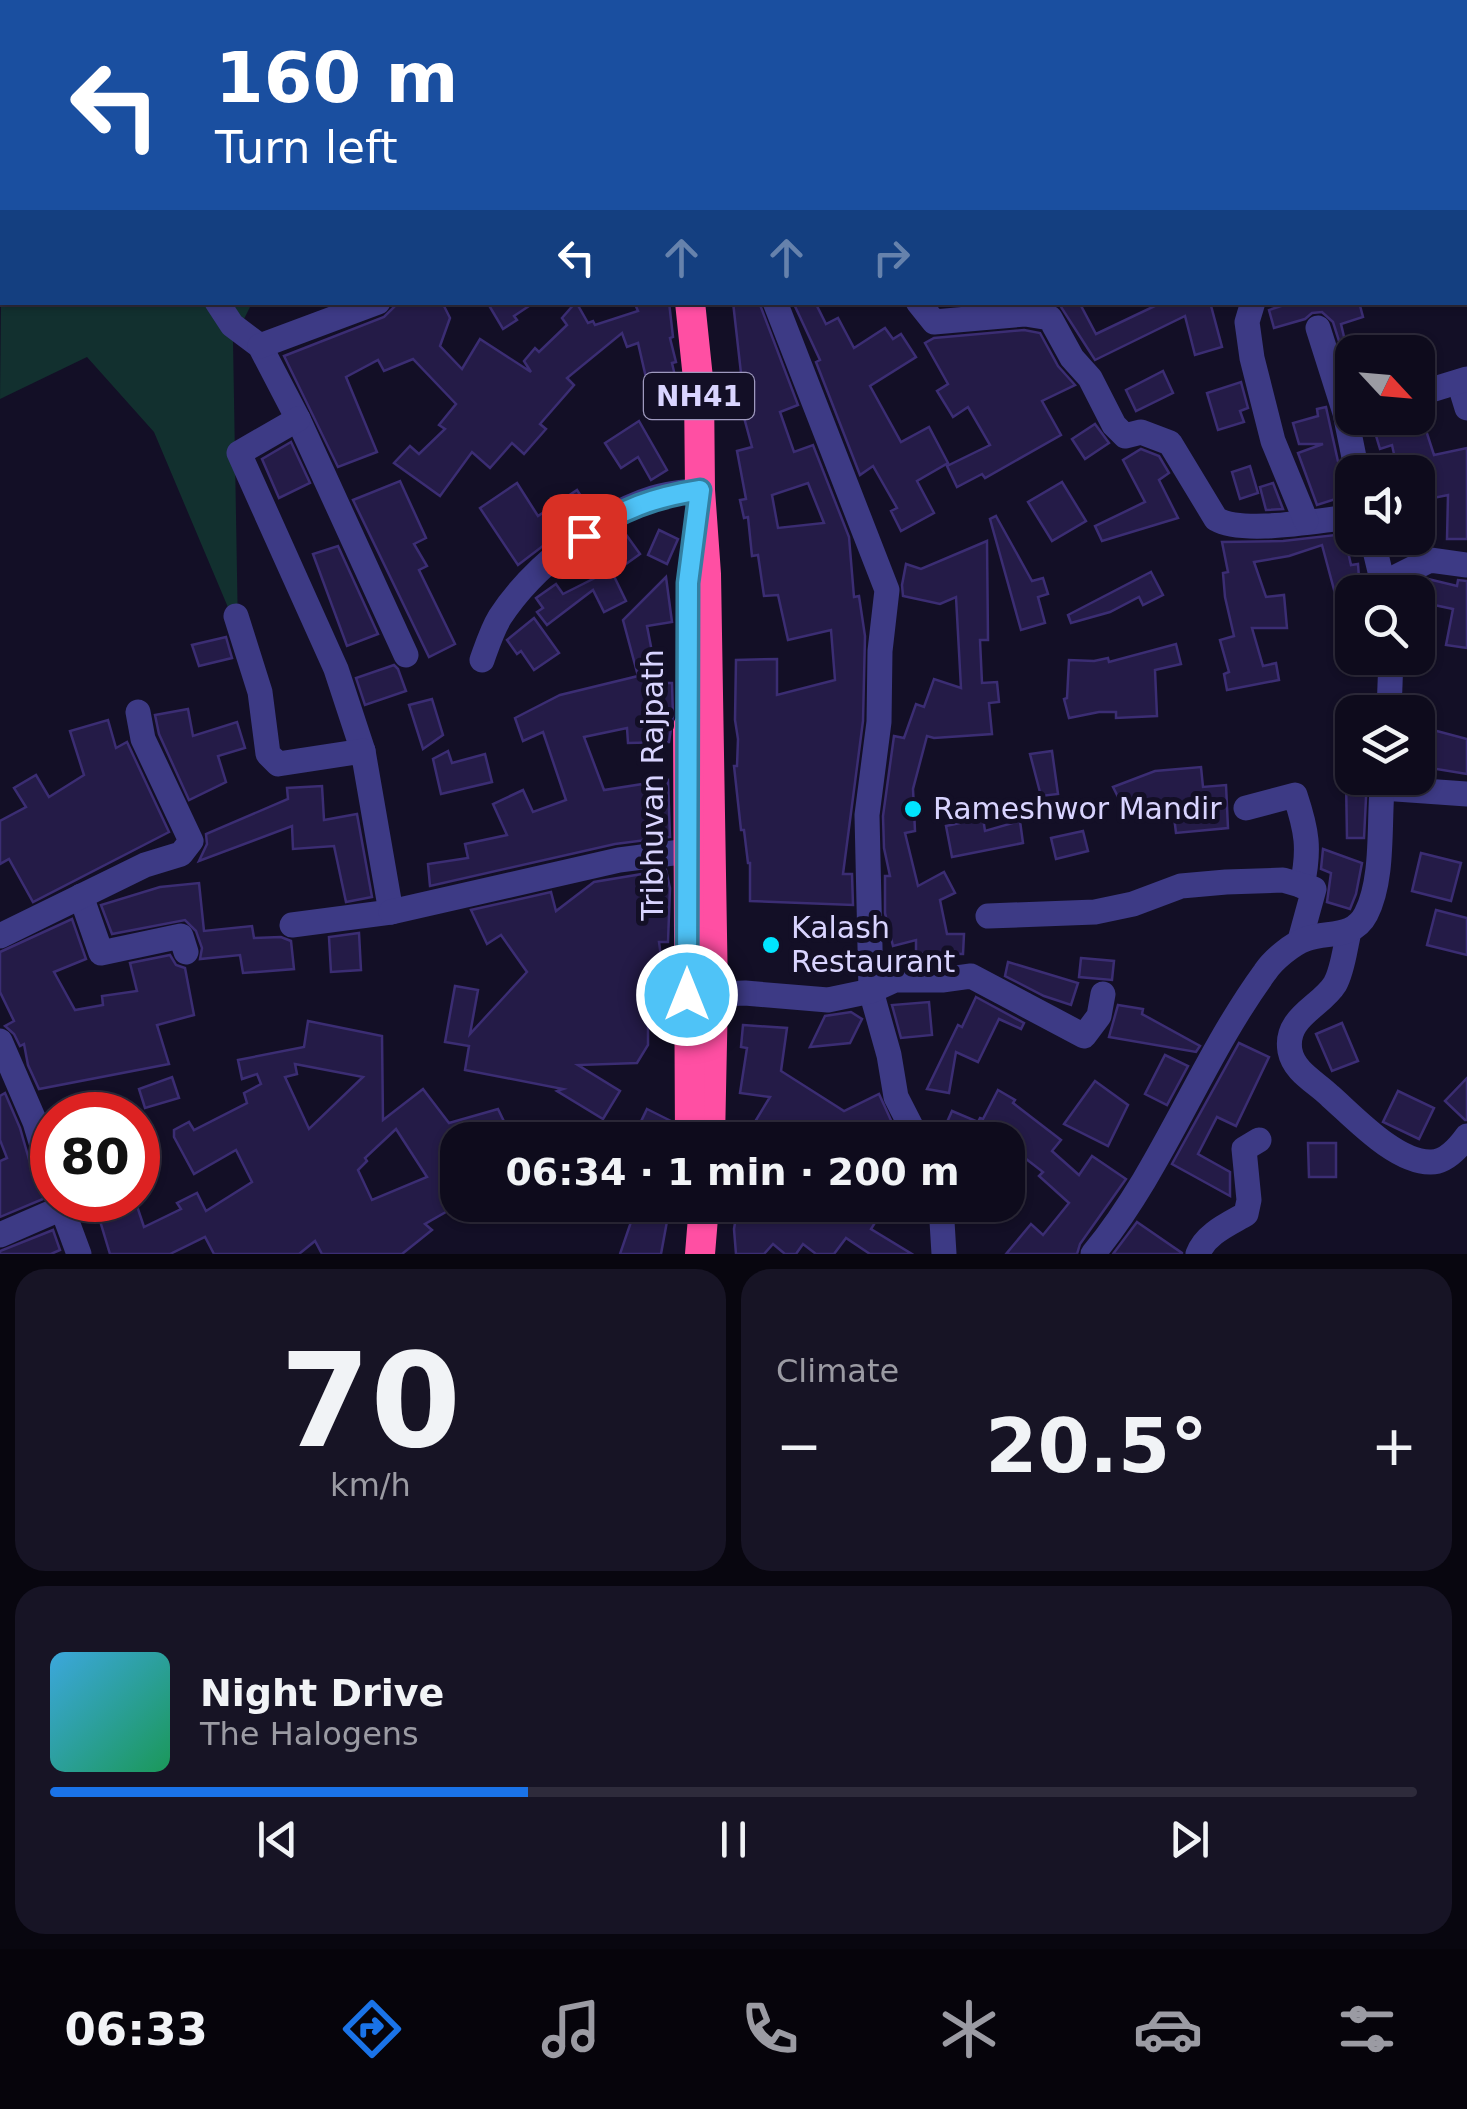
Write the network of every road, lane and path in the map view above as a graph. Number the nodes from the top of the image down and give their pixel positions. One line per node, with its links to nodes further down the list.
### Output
1 (219, 305): 8 (street)
2 (370, 305): 8 (street)
3 (690, 305): 14 (highway, Tribhuvan Rajpath / NH41)
4 (776, 305): 38 (street)
5 (920, 305): 16 (street)
6 (1252, 305): 16 (street)
7 (1318, 328): 9 (street)
8 (260, 346): 13 (street)
9 (1335, 376)
10 (1463, 381): 11 (street); 12 (street)
11 (1435, 389)
12 (1467, 408)
13 (298, 418): 20 (street); 23 (street)
14 (700, 490): 21 (street); 28 (highway, Tribhuvan Rajpath / NH41)
15 (1335, 518): 16 (street)
16 (1306, 522)
17 (1467, 565): 18 (street)
18 (1405, 575)
19 (236, 616): 23 (street)
20 (406, 656)
21 (482, 660)
22 (138, 712): 30 (street)
23 (363, 751): 31 (street)
24 (1435, 790): 25 (street)
25 (1467, 794)
26 (1381, 795): 34 (street)
27 (1246, 808): 29 (street)
28 (699, 849): 31 (street); 40 (highway, Tribhuvan Rajpath / NH41)
29 (1302, 886): 32 (street); 36 (street)
30 (81, 896): 35 (street); 37 (street)
31 (391, 912): 33 (street)
32 (988, 916)
33 (292, 925)
34 (1349, 932): 36 (street); 47 (street)
35 (0, 936)
36 (1300, 940): 55 (street)
37 (186, 952)
38 (870, 991): 39 (street); 40 (street); 46 (street)
39 (1103, 994)
40 (700, 995): 44 (highway, Tribhuvan Rajpath / NH41); 45 (highway, Tribhuvan Rajpath / NH41)
41 (0, 1041): 42 (street)
42 (8, 1079): 43 (street)
43 (30, 1114)
44 (691, 1122)
45 (709, 1122)
46 (909, 1122)
47 (1467, 1136)
48 (1260, 1140): 56 (street)
49 (30, 1220): 52 (street)
50 (67, 1222): 53 (street)
51 (942, 1222): 54 (street)
52 (0, 1235)
53 (79, 1254)
54 (944, 1254)
55 (1093, 1254)
56 (1198, 1254)

